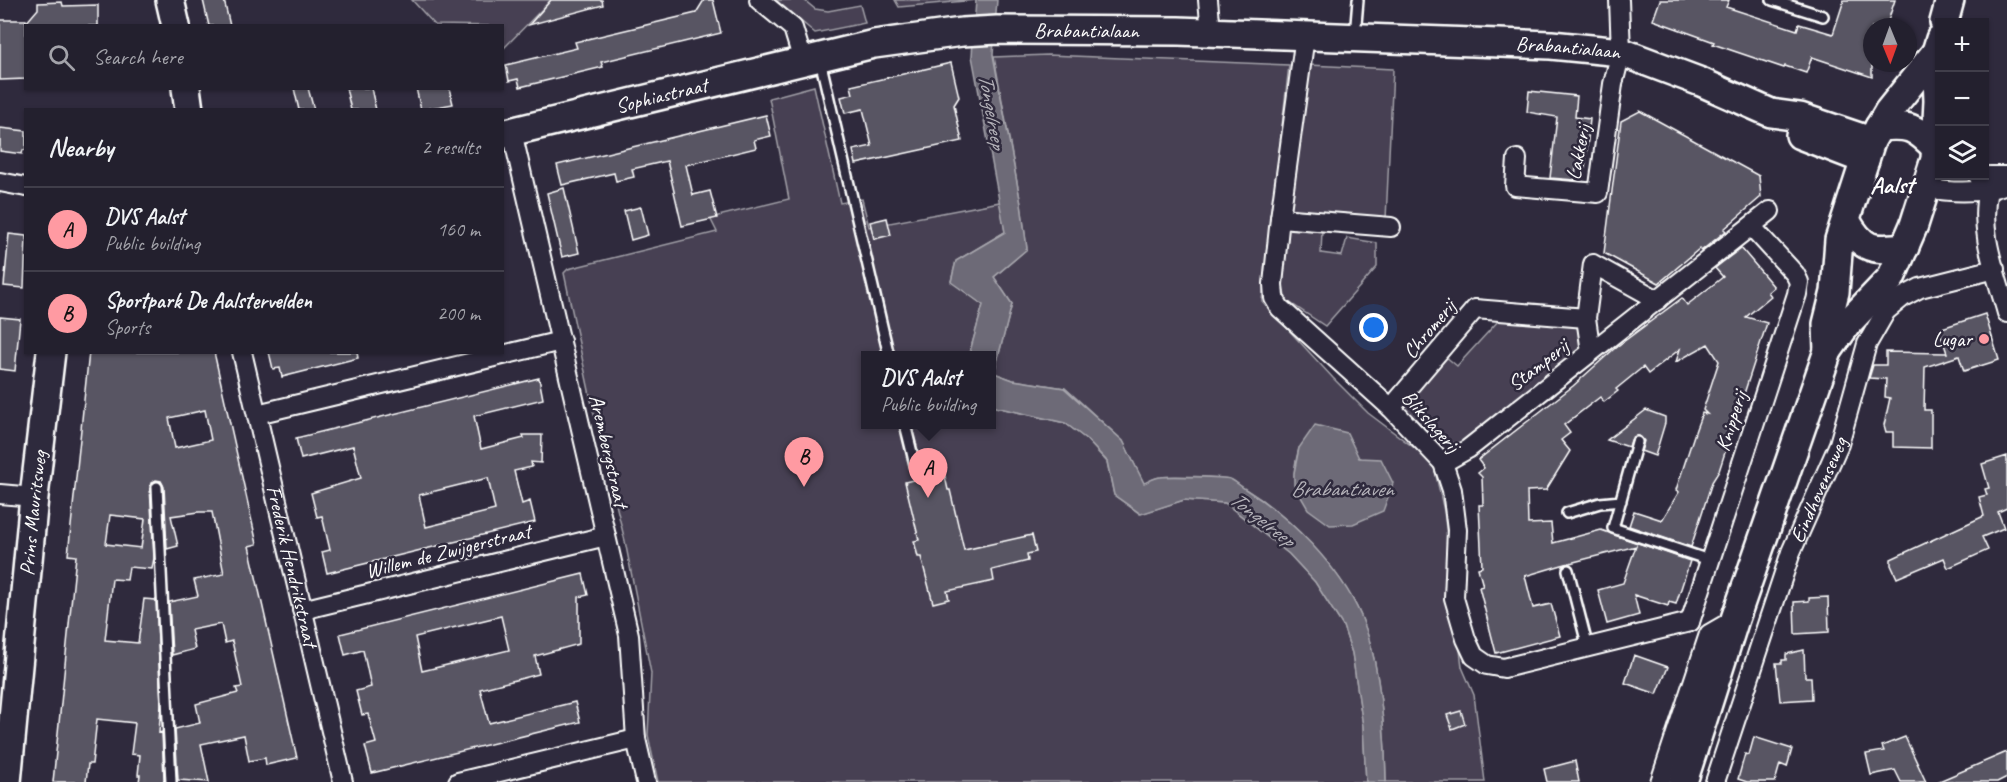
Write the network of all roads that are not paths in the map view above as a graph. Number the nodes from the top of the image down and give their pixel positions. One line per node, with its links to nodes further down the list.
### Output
1 (170, 0): 10 (street)
2 (759, 0): 17 (street)
3 (1208, 0): 12 (street)
4 (1358, 0): 14 (lane)
5 (1619, 0): 16 (street)
6 (1772, 0): 8 (lane)
7 (1950, 0): 9 (street)
8 (1823, 16)
9 (1945, 18)
10 (176, 24)
11 (997, 30): 12 (street, Brabantialaan); 17 (street, Sophiastraat)
12 (1211, 32): 13 (street, Brabantialaan)
13 (1305, 36): 14 (street, Brabantialaan); 31 (street, Blikslagerij)
14 (1355, 38): 16 (street, Brabantialaan)
15 (1935, 50): 22 (street, Eindhovenseweg)
16 (1622, 52): 22 (street, Brabantialaan); 23 (street, Lakkerij)
17 (811, 59): 21 (street, Sophiastraat); 41 (lane)
18 (1938, 72): 24 (street, Eindhovenseweg)
19 (186, 90): 20 (street)
20 (189, 108)
21 (507, 133): 40 (street, Arembergstraat)
22 (1872, 142): 24 (street); 32 (street, Eindhovenseweg)
23 (1517, 159)
24 (1934, 167): 27 (street); 35 (street, Eindhovenseweg)
25 (2007, 176): 27 (street)
26 (0, 182): 29 (street)
27 (1983, 183): 28 (street); 36 (street)
28 (2007, 184)
29 (24, 187)
30 (1770, 211): 34 (street, Stamperij)
31 (1280, 218): 33 (street); 46 (street, Blikslagerij)
32 (1847, 222): 35 (street); 42 (street, Eindhovenseweg)
33 (1391, 227)
34 (1752, 227): 37 (street, Stamperij); 58 (street, Knipperij)
35 (1905, 247): 42 (street, Eindhovenseweg)
36 (1995, 269): 38 (street); 74 (street, Eindhovenseweg)
37 (1659, 300): 39 (street); 43 (street, Stamperij)
38 (2007, 313)
39 (1586, 318): 43 (street); 46 (street, Chromerij)
40 (561, 341): 47 (street); 57 (street, Arembergstraat)
41 (888, 351)
42 (1828, 351): 61 (street, Eindhovenseweg)
43 (1591, 352): 50 (street, Stamperij)
44 (51, 354): 54 (street, Prins Mauritsweg)
45 (242, 354): 47 (street, Frederik Hendrikstraat)
46 (1391, 408): 50 (street, Blikslagerij)
47 (257, 414): 60 (street, Frederik Hendrikstraat)
48 (906, 429): 51 (lane)
49 (1637, 442): 55 (lane)
50 (1443, 464): 64 (street, Blikslagerij)
51 (916, 469)
52 (157, 487): 68 (lane)
53 (0, 494): 54 (street)
54 (34, 497): 65 (street, Prins Mauritsweg)
55 (1621, 501): 56 (lane); 58 (lane)
56 (1567, 513)
57 (606, 536): 60 (street, Willem de Zwijgerstraat); 66 (street, Arembergstraat)
58 (1709, 560): 62 (street, Knipperij)
59 (1568, 570): 64 (lane)
60 (302, 610): 69 (street, Frederik Hendrikstraat)
61 (1735, 619): 63 (street); 73 (street, Eindhovenseweg)
62 (1690, 622): 63 (street); 64 (street, Blikslagerij)
63 (1709, 634): 72 (street)
64 (1588, 648)
65 (8, 691): 67 (street, Prins Mauritsweg)
66 (636, 739): 70 (street); 71 (street, Arembergstraat)
67 (7, 782)
68 (171, 782)
69 (343, 782)
70 (458, 782)
71 (646, 782)
72 (1660, 782)
73 (1683, 782)
74 (1715, 782)

